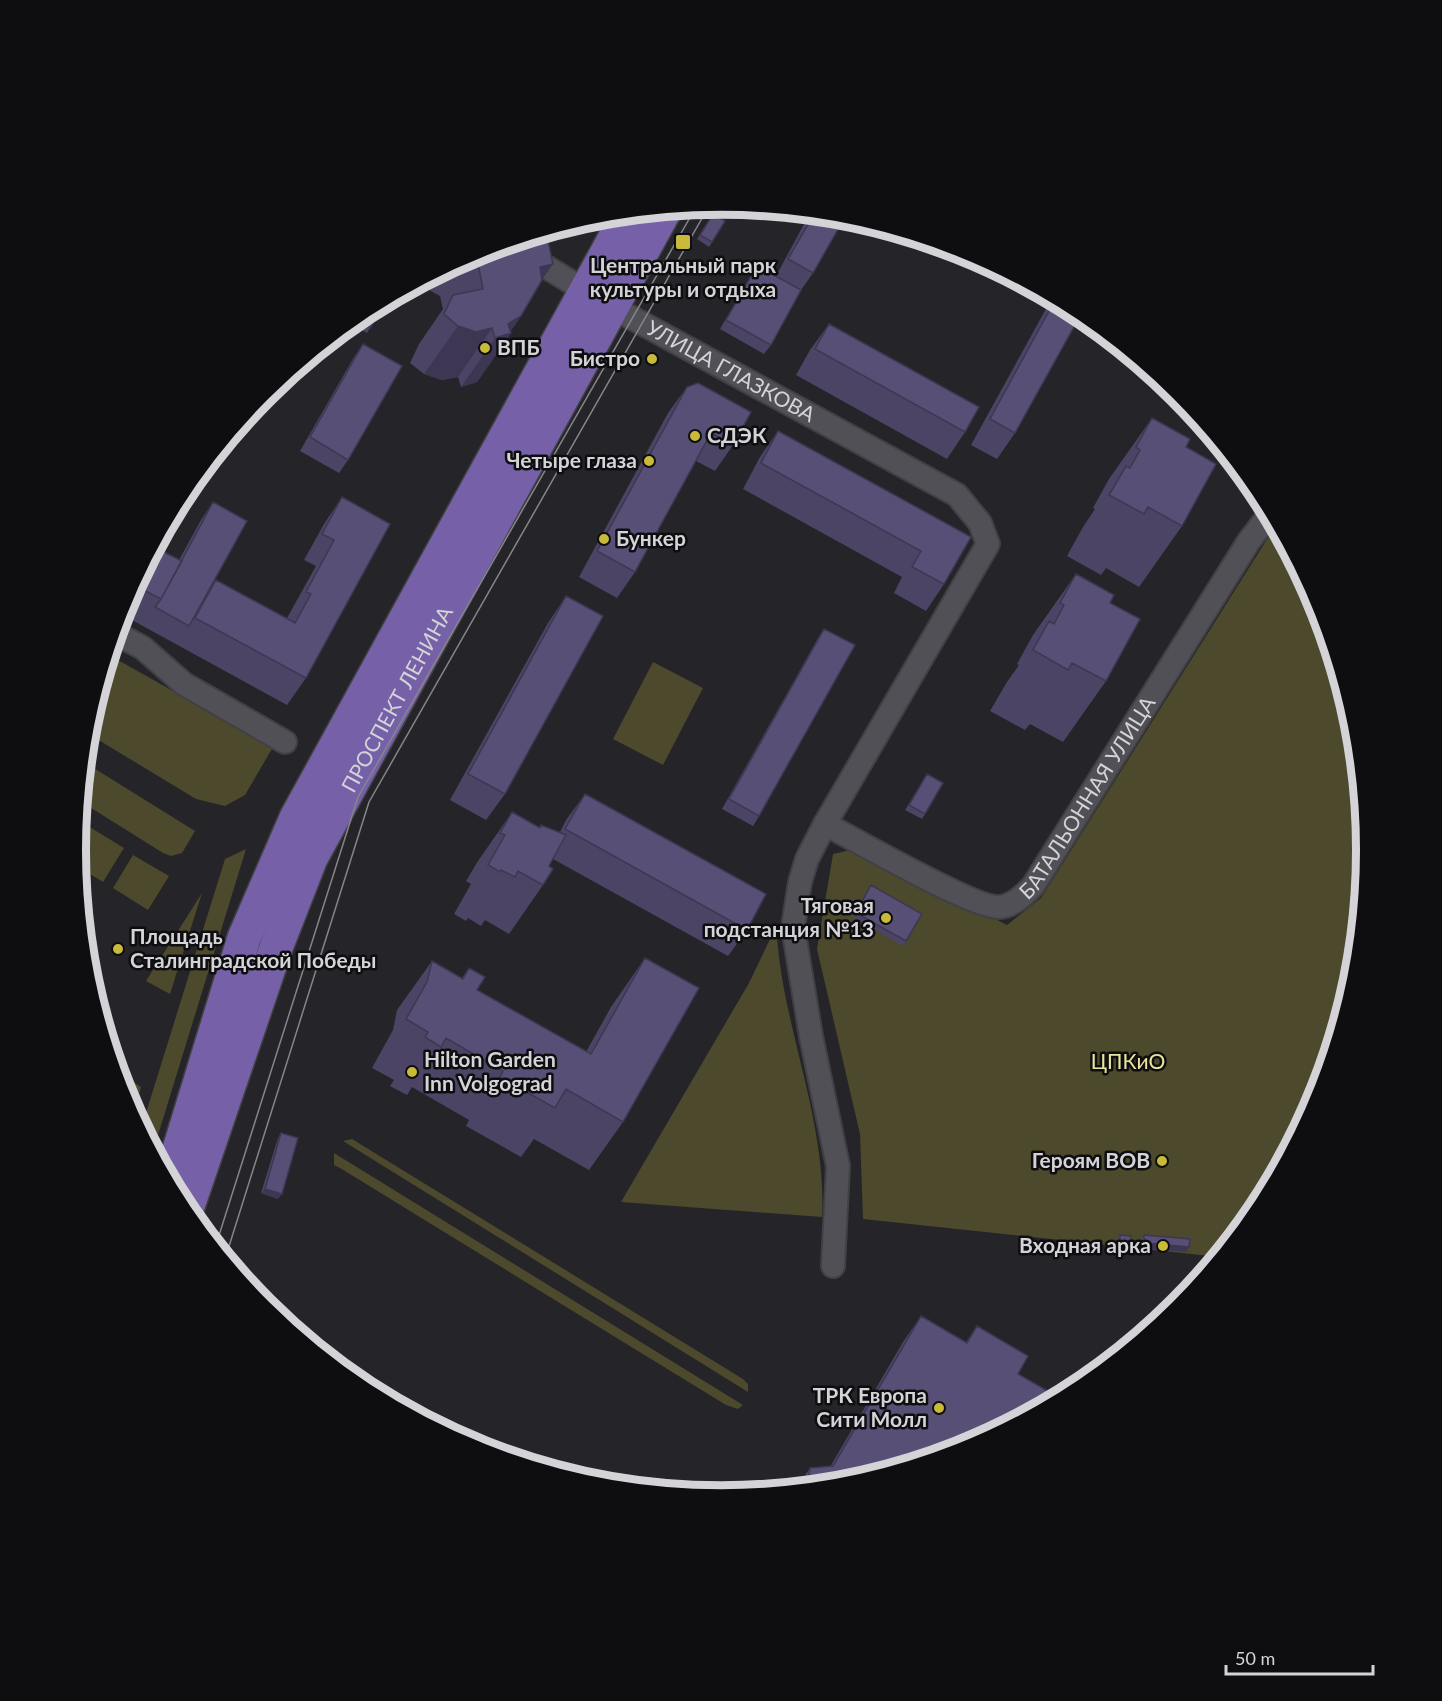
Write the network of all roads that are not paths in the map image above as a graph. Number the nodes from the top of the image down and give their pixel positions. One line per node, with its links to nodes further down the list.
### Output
1 (661, 218): 5 (main road, ПРОСПЕКТ ЛЕНИНА)
2 (623, 223): 4 (main road, ПРОСПЕКТ ЛЕНИНА)
3 (516, 249): 4 (street, УЛИЦА ГЛАЗКОВА)
4 (585, 289): 5 (street, УЛИЦА ГЛАЗКОВА); 10 (main road, ПРОСПЕКТ ЛЕНИНА)
5 (612, 307): 9 (street, УЛИЦА ГЛАЗКОВА); 11 (main road, ПРОСПЕКТ ЛЕНИНА)
6 (1264, 522): 9 (street, БАТАЛЬОННАЯ УЛИЦА)
7 (122, 637): 8 (street)
8 (285, 742)
9 (825, 824): 12 (street)
10 (173, 1171)
11 (190, 1200)
12 (833, 1266)

